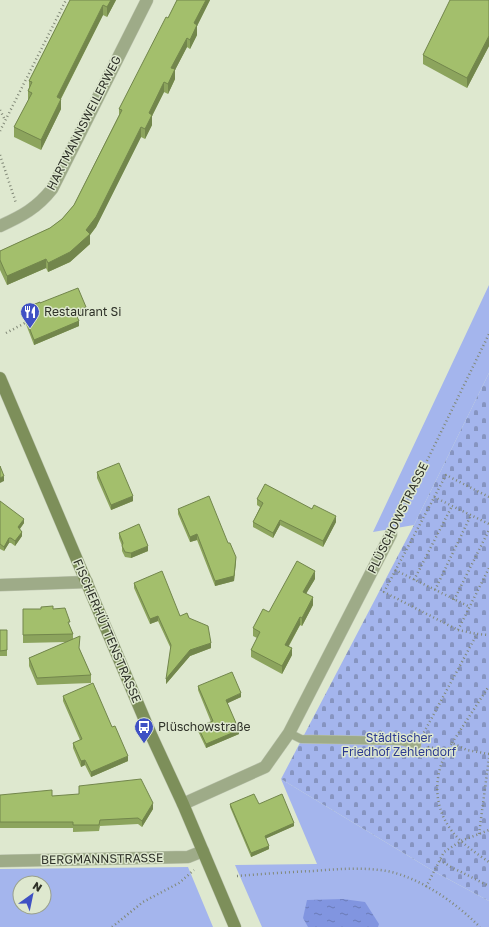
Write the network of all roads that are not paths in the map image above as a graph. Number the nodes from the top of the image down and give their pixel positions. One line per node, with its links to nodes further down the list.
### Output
1 (147, 0): 2 (street, HARTMANNSWEILERWEG)
2 (0, 226)
3 (0, 378): 5 (street, FISCHERHÜTTENSTRASSE)
4 (391, 534): 7 (street, PLÜSCHOWSTRASSE)
5 (87, 582): 6 (street); 9 (street, FISCHERHÜTTENSTRASSE)
6 (0, 585)
7 (289, 732): 8 (lane); 9 (street, PLÜSCHOWSTRASSE)
8 (417, 745)
9 (183, 804): 10 (street, FISCHERHÜTTENSTRASSE)
10 (203, 852): 11 (street, BERGMANNSTRASSE); 12 (street, FISCHERHÜTTENSTRASSE)
11 (0, 861)
12 (235, 927)

